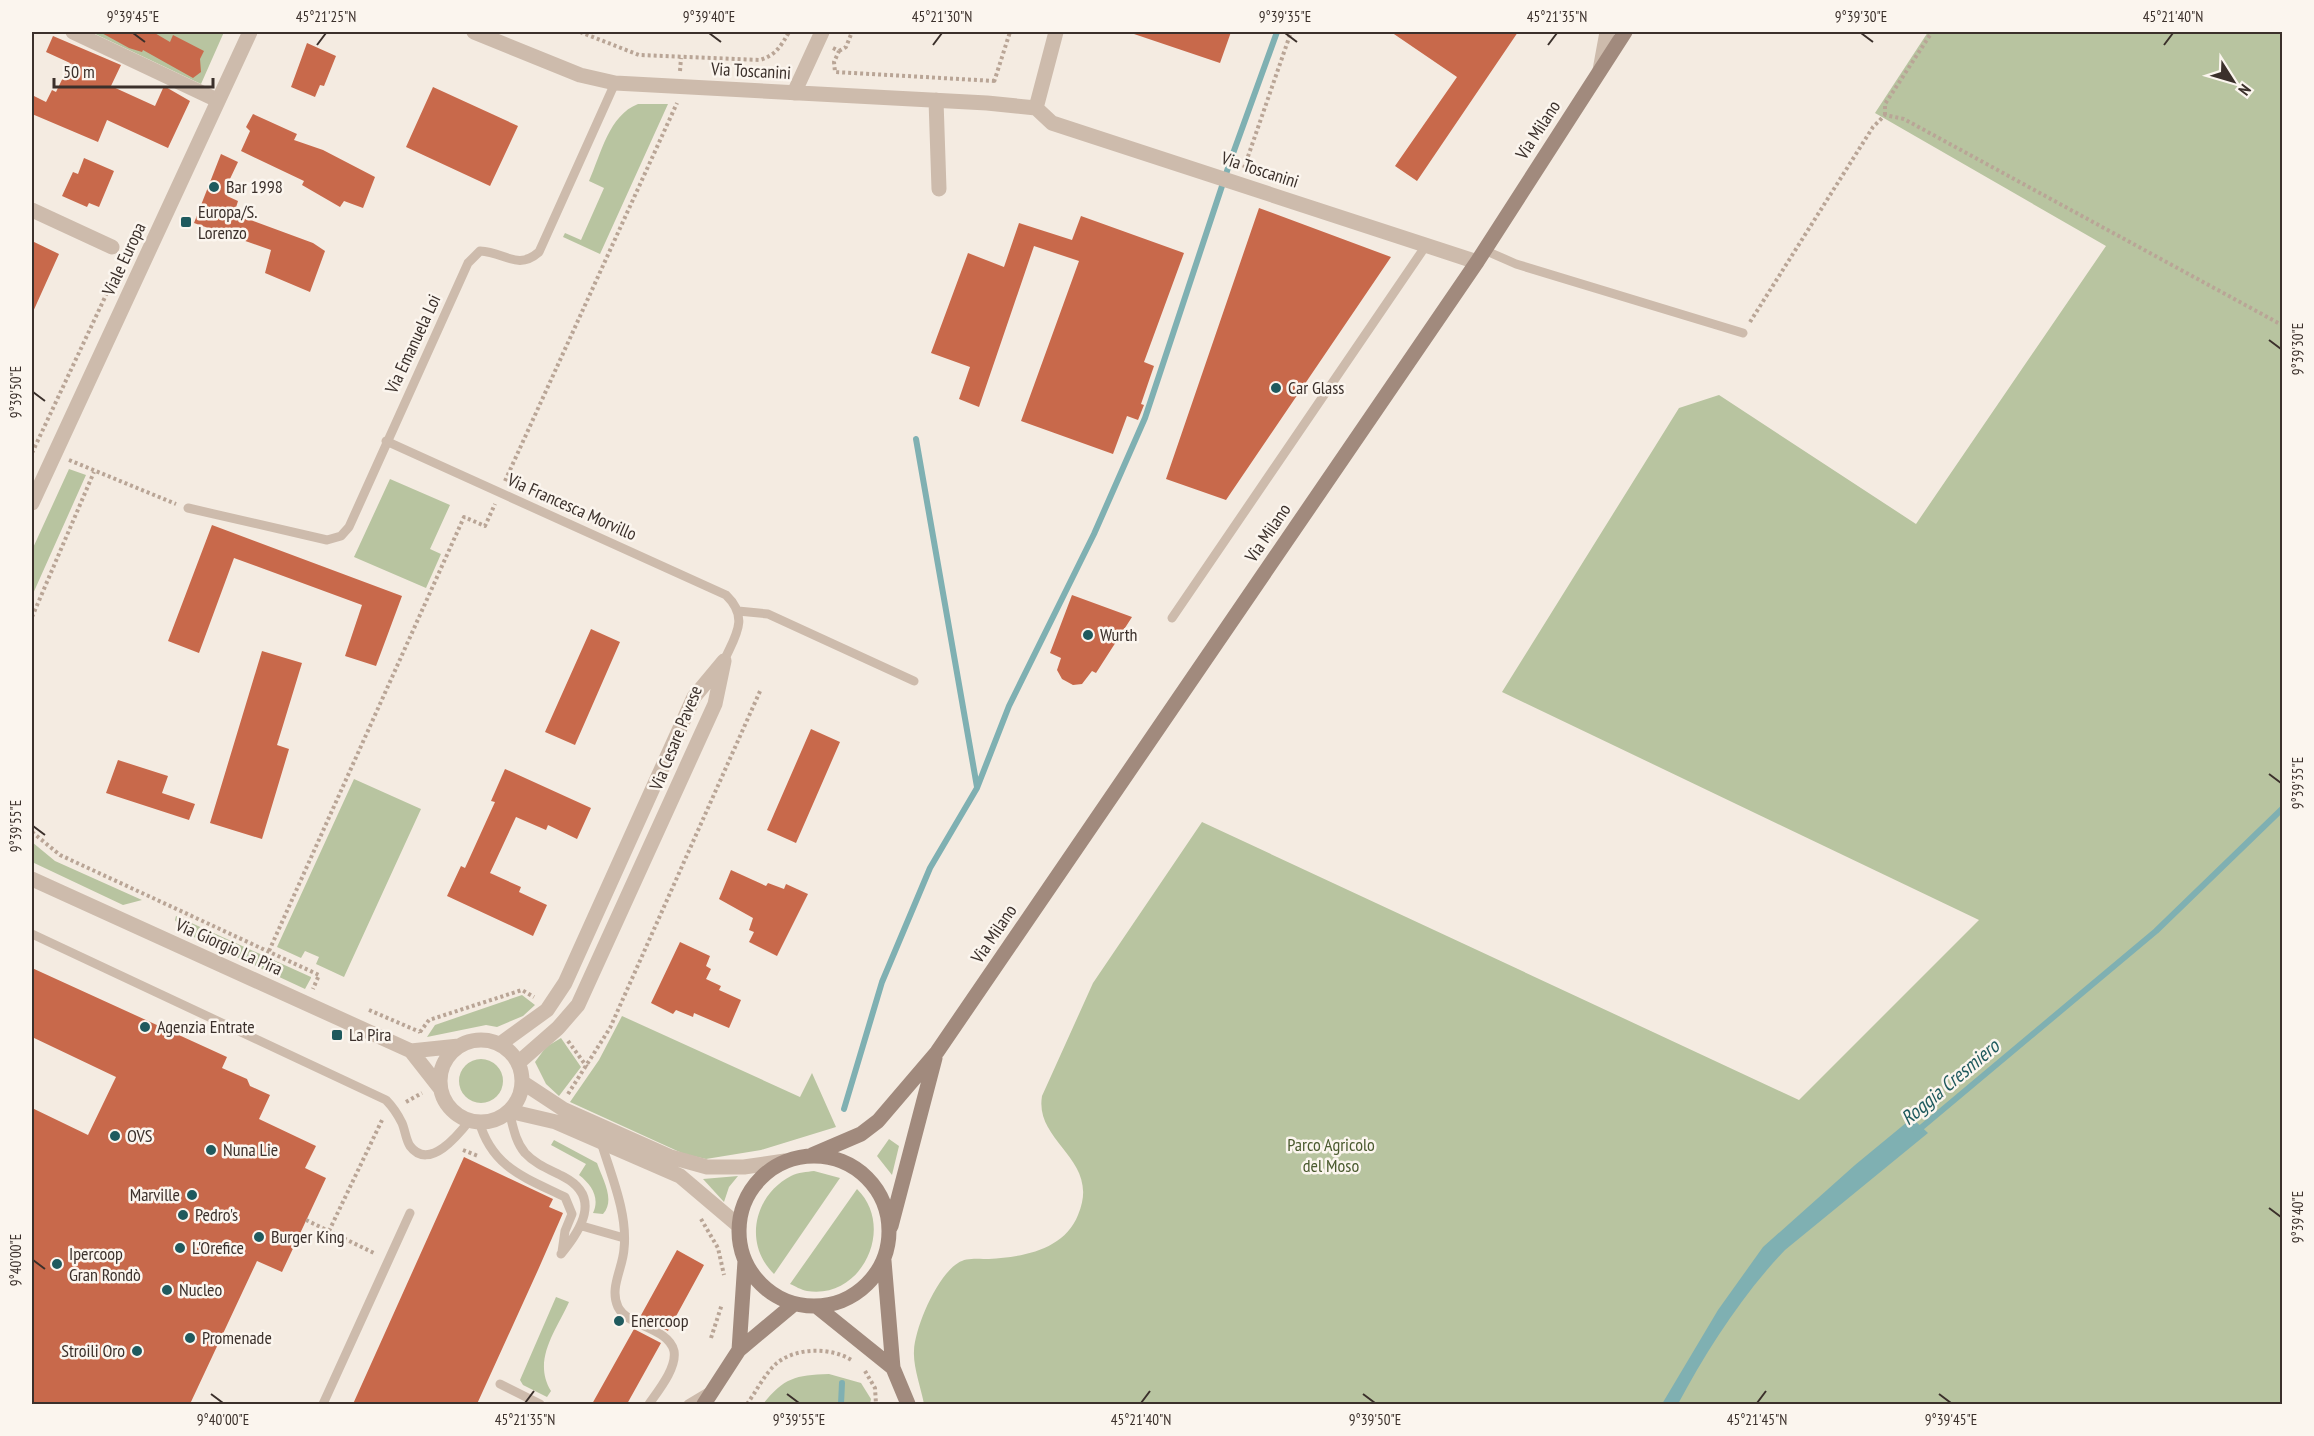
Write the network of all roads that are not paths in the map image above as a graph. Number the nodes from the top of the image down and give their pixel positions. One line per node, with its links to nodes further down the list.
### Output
1 (73, 32): 11 (street)
2 (250, 32): 11 (street, Viale Europa)
3 (474, 32): 9 (street, Via Toscanini)
4 (1056, 32): 13 (street)
5 (1607, 32): 8 (street)
6 (1625, 32): 8 (main road, Via Milano)
7 (820, 36): 10 (street)
8 (1600, 70): 18 (main road, Via Milano)
9 (615, 83): 10 (street, Via Toscanini); 20 (lane, Via Emanuela Loi)
10 (794, 93): 12 (street, Via Toscanini)
11 (217, 100): 21 (street, Viale Europa)
12 (936, 100): 13 (street, Via Toscanini); 14 (street)
13 (1036, 108): 16 (street, Via Toscanini)
14 (939, 189)
15 (32, 210): 17 (street)
16 (1427, 244): 18 (street, Via Toscanini); 24 (lane, Via Milano)
17 (111, 247)
18 (1480, 256): 19 (lane); 36 (main road, Via Milano)
19 (1743, 333)
20 (386, 441): 22 (lane, Via Emanuela Loi); 23 (lane, Via Francesca Morvillo)
21 (32, 503)
22 (188, 508)
23 (738, 611): 25 (lane); 26 (lane)
24 (1172, 618)
25 (724, 661): 27 (street, Via Cesare Pavese); 28 (street, Via Cesare Pavese)
26 (914, 681)
27 (638, 818): 28 (street); 30 (street, Via Cesare Pavese)
28 (659, 828): 31 (street, Via Cesare Pavese)
29 (32, 879): 35 (street, Via Giorgio La Pira)
30 (609, 883): 31 (street); 33 (street, Via Cesare Pavese)
31 (630, 893): 37 (street, Via Cesare Pavese)
32 (32, 934): 42 (lane)
33 (500, 1044): 34 (street); 37 (street)
34 (459, 1046): 35 (street); 39 (street)
35 (411, 1051): 39 (street, Via Giorgio La Pira)
36 (937, 1052): 45 (main road, Via Milano); 50 (main road, Via Milano)
37 (518, 1063): 38 (street)
38 (522, 1082): 40 (street); 46 (street)
39 (440, 1088): 42 (street)
40 (509, 1111): 41 (street); 42 (street); 43 (lane)
41 (531, 1115): 43 (lane); 44 (street)
42 (474, 1121): 48 (lane)
43 (516, 1140): 48 (lane)
44 (601, 1142): 49 (street); 51 (lane)
45 (812, 1155): 46 (main road, Via Milano); 50 (main road, Via Milano)
46 (785, 1161): 49 (main road, Via Milano)
47 (410, 1213): 60 (lane)
48 (582, 1226): 51 (lane)
49 (739, 1226): 52 (main road, Via Milano)
50 (890, 1231): 53 (main road, Via Milano)
51 (624, 1238): 62 (lane)
52 (745, 1260): 54 (main road, Via Milano); 56 (main road, Via Milano)
53 (884, 1261): 55 (main road, Via Milano); 57 (main road)
54 (794, 1304): 55 (main road, Via Milano); 56 (main road, Via Milano)
55 (816, 1306): 57 (main road)
56 (739, 1350): 59 (main road, Via Milano)
57 (893, 1368): 65 (main road)
58 (500, 1384): 61 (lane)
59 (715, 1388): 63 (lane); 64 (main road, Via Milano)
60 (323, 1404)
61 (540, 1404)
62 (649, 1404)
63 (688, 1404)
64 (704, 1404)
65 (908, 1404)

